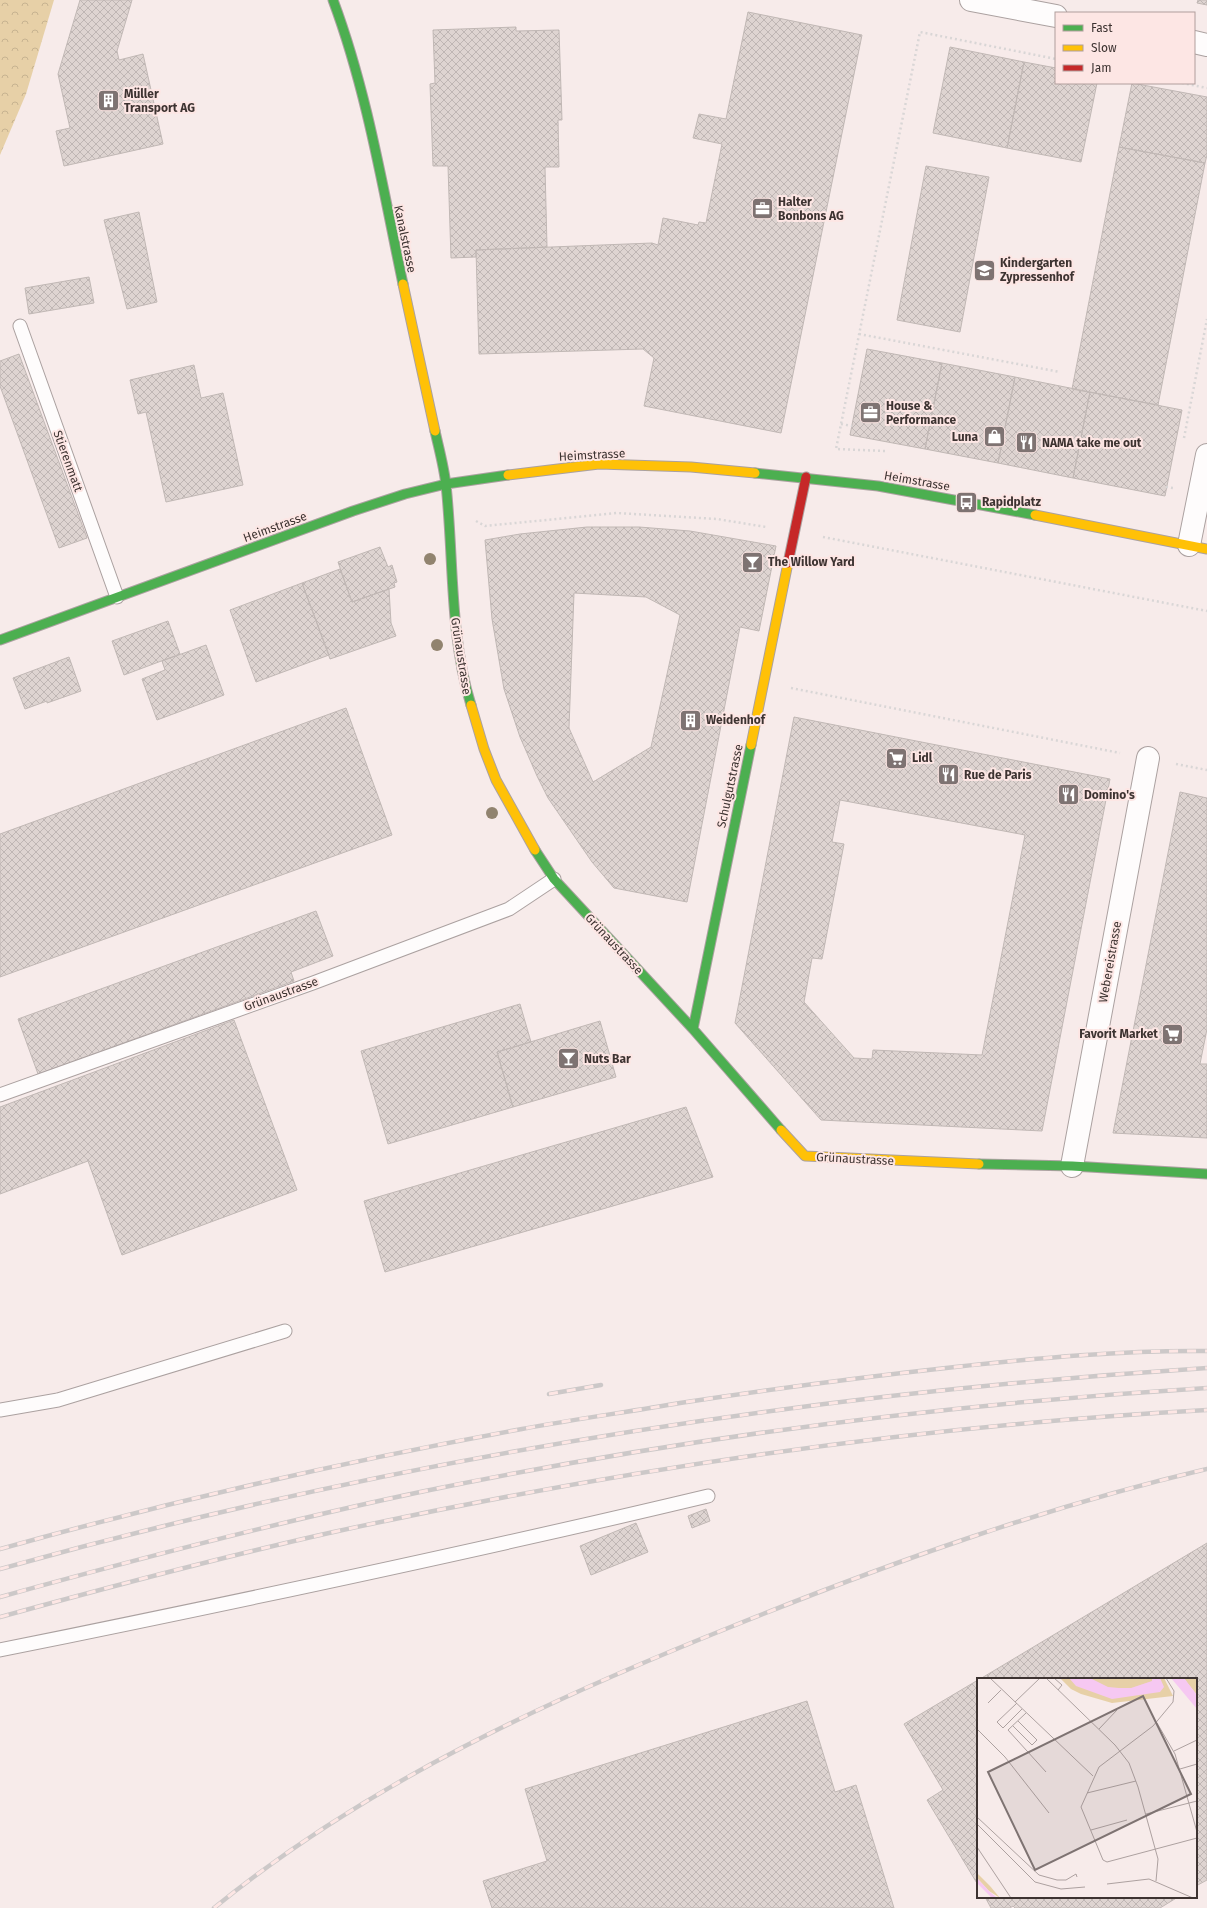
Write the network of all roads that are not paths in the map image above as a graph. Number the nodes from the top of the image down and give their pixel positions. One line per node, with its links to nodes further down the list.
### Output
1 (333, 0): 9 (street, Kanalstrasse)
2 (971, 0): 3 (street)
3 (1055, 16)
4 (1195, 42): 5 (street)
5 (1207, 45)
6 (20, 326): 11 (lane, Stierenmatt)
7 (1207, 455): 10 (street)
8 (806, 477): 9 (street, Heimstrasse); 10 (street, Heimstrasse); 15 (street, Schulgutstrasse)
9 (446, 484): 11 (street, Heimstrasse); 14 (street, Grünaustrasse)
10 (1198, 547)
11 (117, 597): 12 (street, Heimstrasse)
12 (0, 640)
13 (1148, 758): 17 (street, Webereistrasse)
14 (554, 879): 15 (street, Grünaustrasse); 16 (lane, Grünaustrasse)
15 (693, 1029): 17 (street, Grünaustrasse)
16 (0, 1095)
17 (1072, 1166): 18 (street, Grünaustrasse)
18 (1207, 1174)
19 (284, 1331): 20 (lane)
20 (0, 1410)
21 (708, 1496): 22 (lane)
22 (0, 1650)

